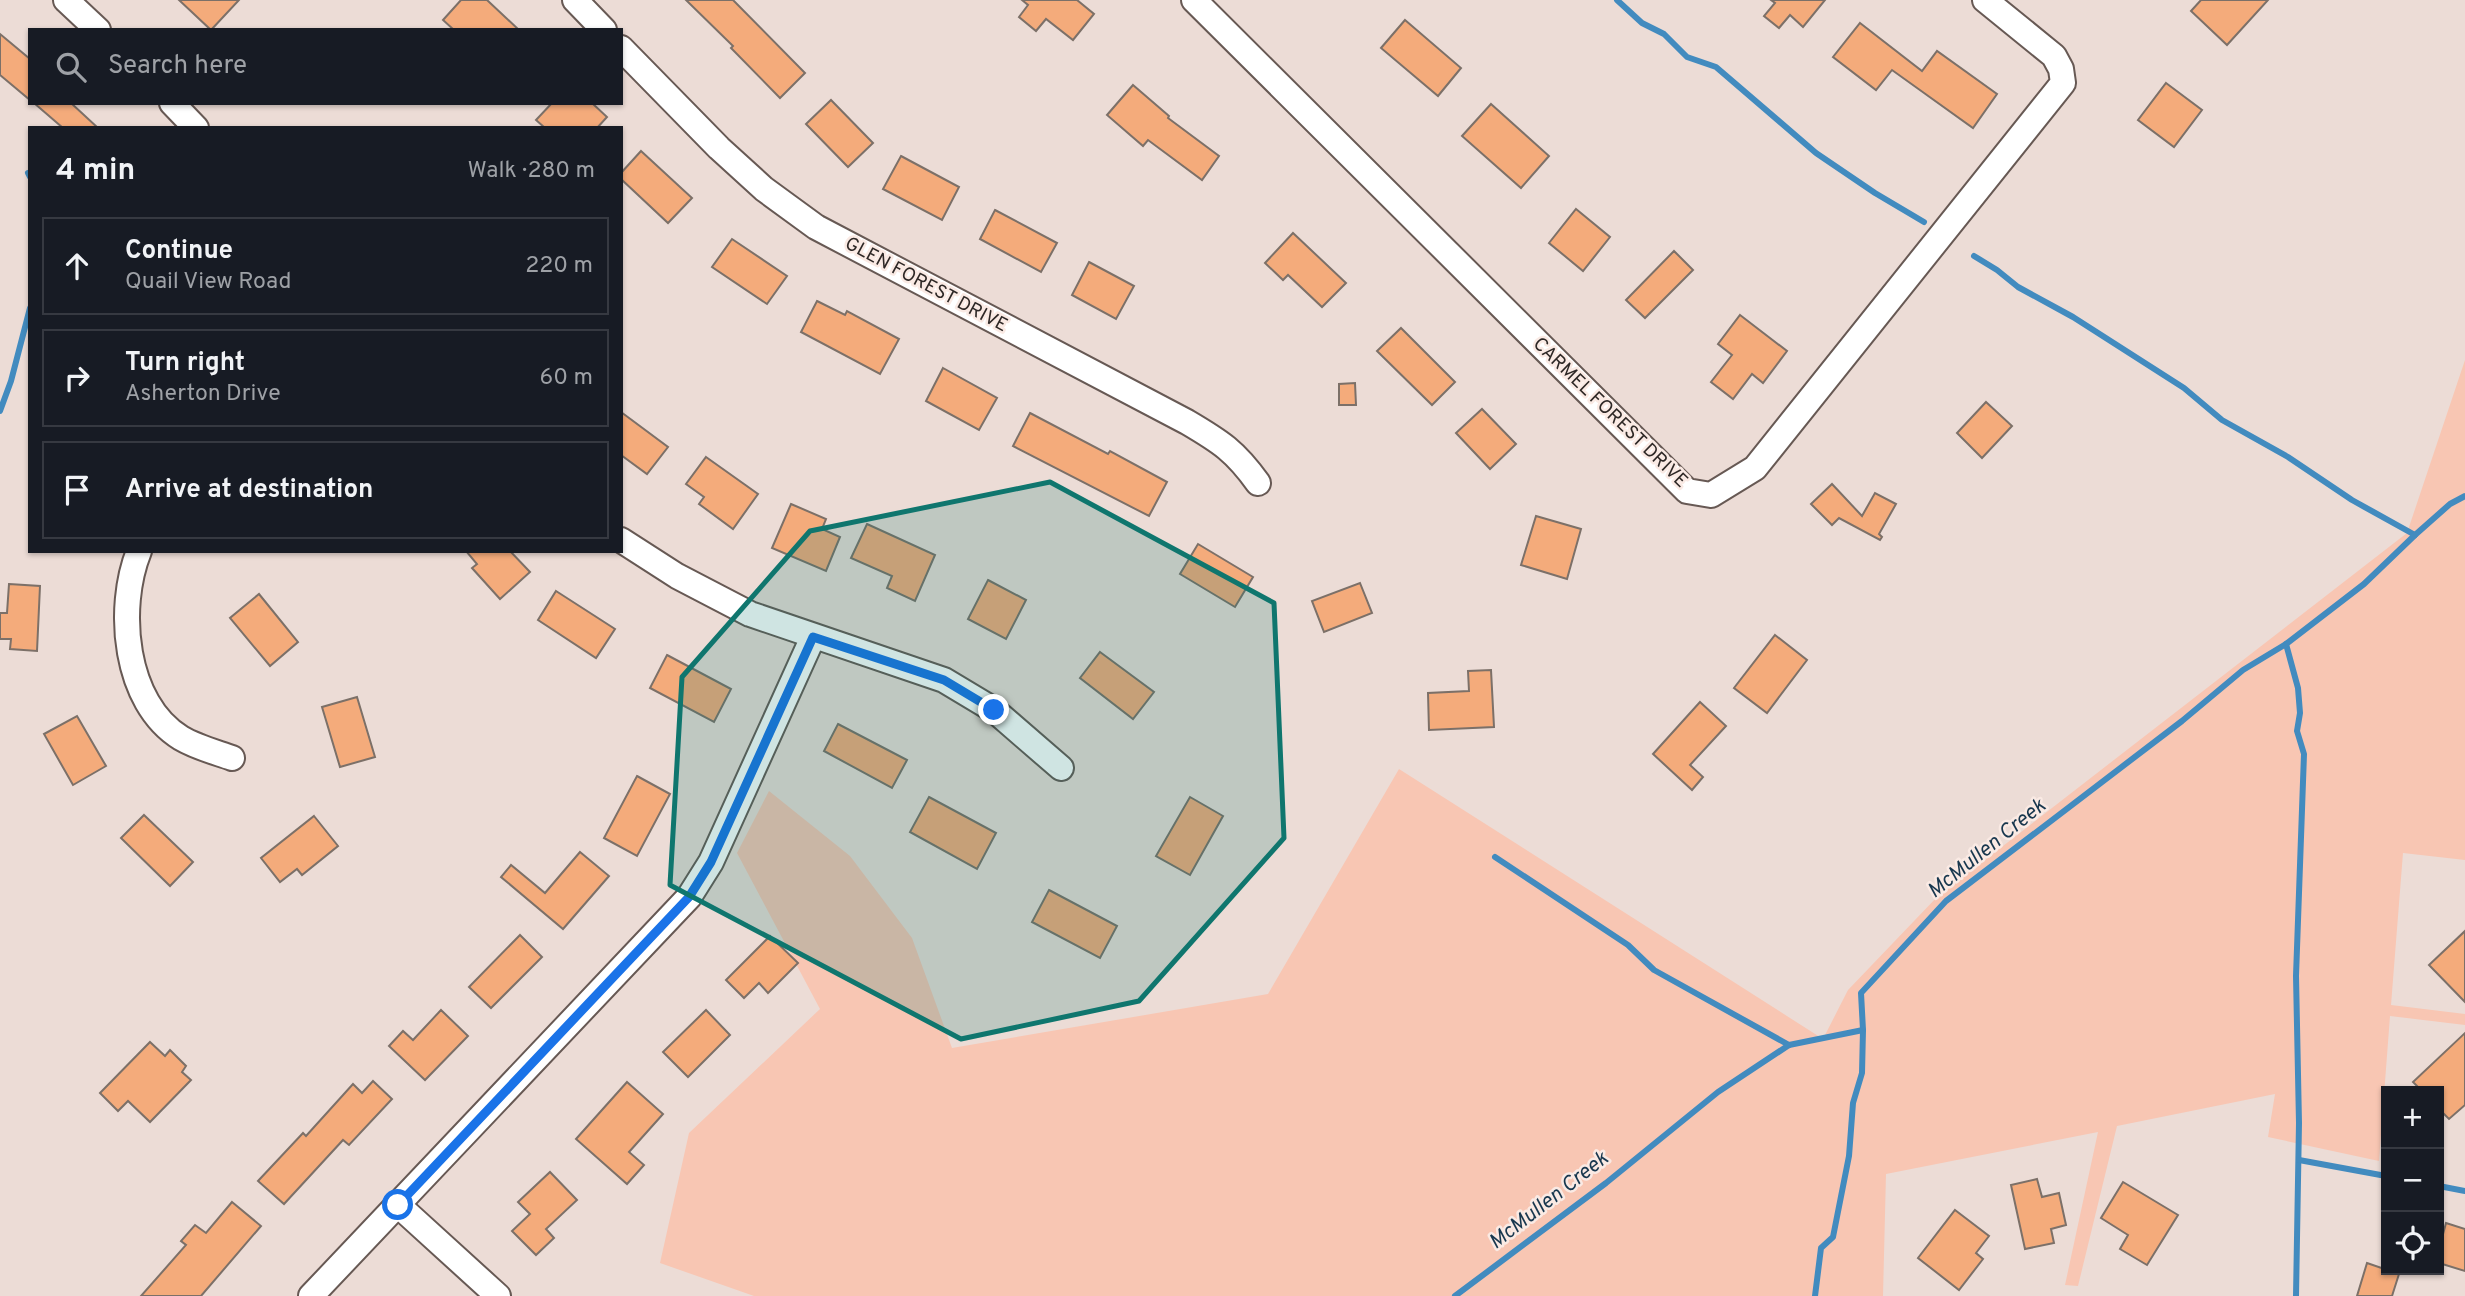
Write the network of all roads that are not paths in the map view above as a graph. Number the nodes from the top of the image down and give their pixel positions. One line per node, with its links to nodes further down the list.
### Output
1 (66, 0): 5 (street)
2 (575, 0): 6 (street)
3 (1194, 0): 4 (street, CARMEL FOREST DRIVE)
4 (1985, 0)
5 (96, 28)
6 (602, 28)
7 (623, 50): 10 (street, GLEN FOREST DRIVE)
8 (174, 105): 9 (street)
9 (194, 126)
10 (1258, 484)
11 (623, 541): 13 (street)
12 (138, 553): 14 (street)
13 (813, 637): 15 (street); 16 (street)
14 (232, 758)
15 (1061, 768)
16 (398, 1205): 17 (street); 18 (street)
17 (311, 1296)
18 (498, 1296)

